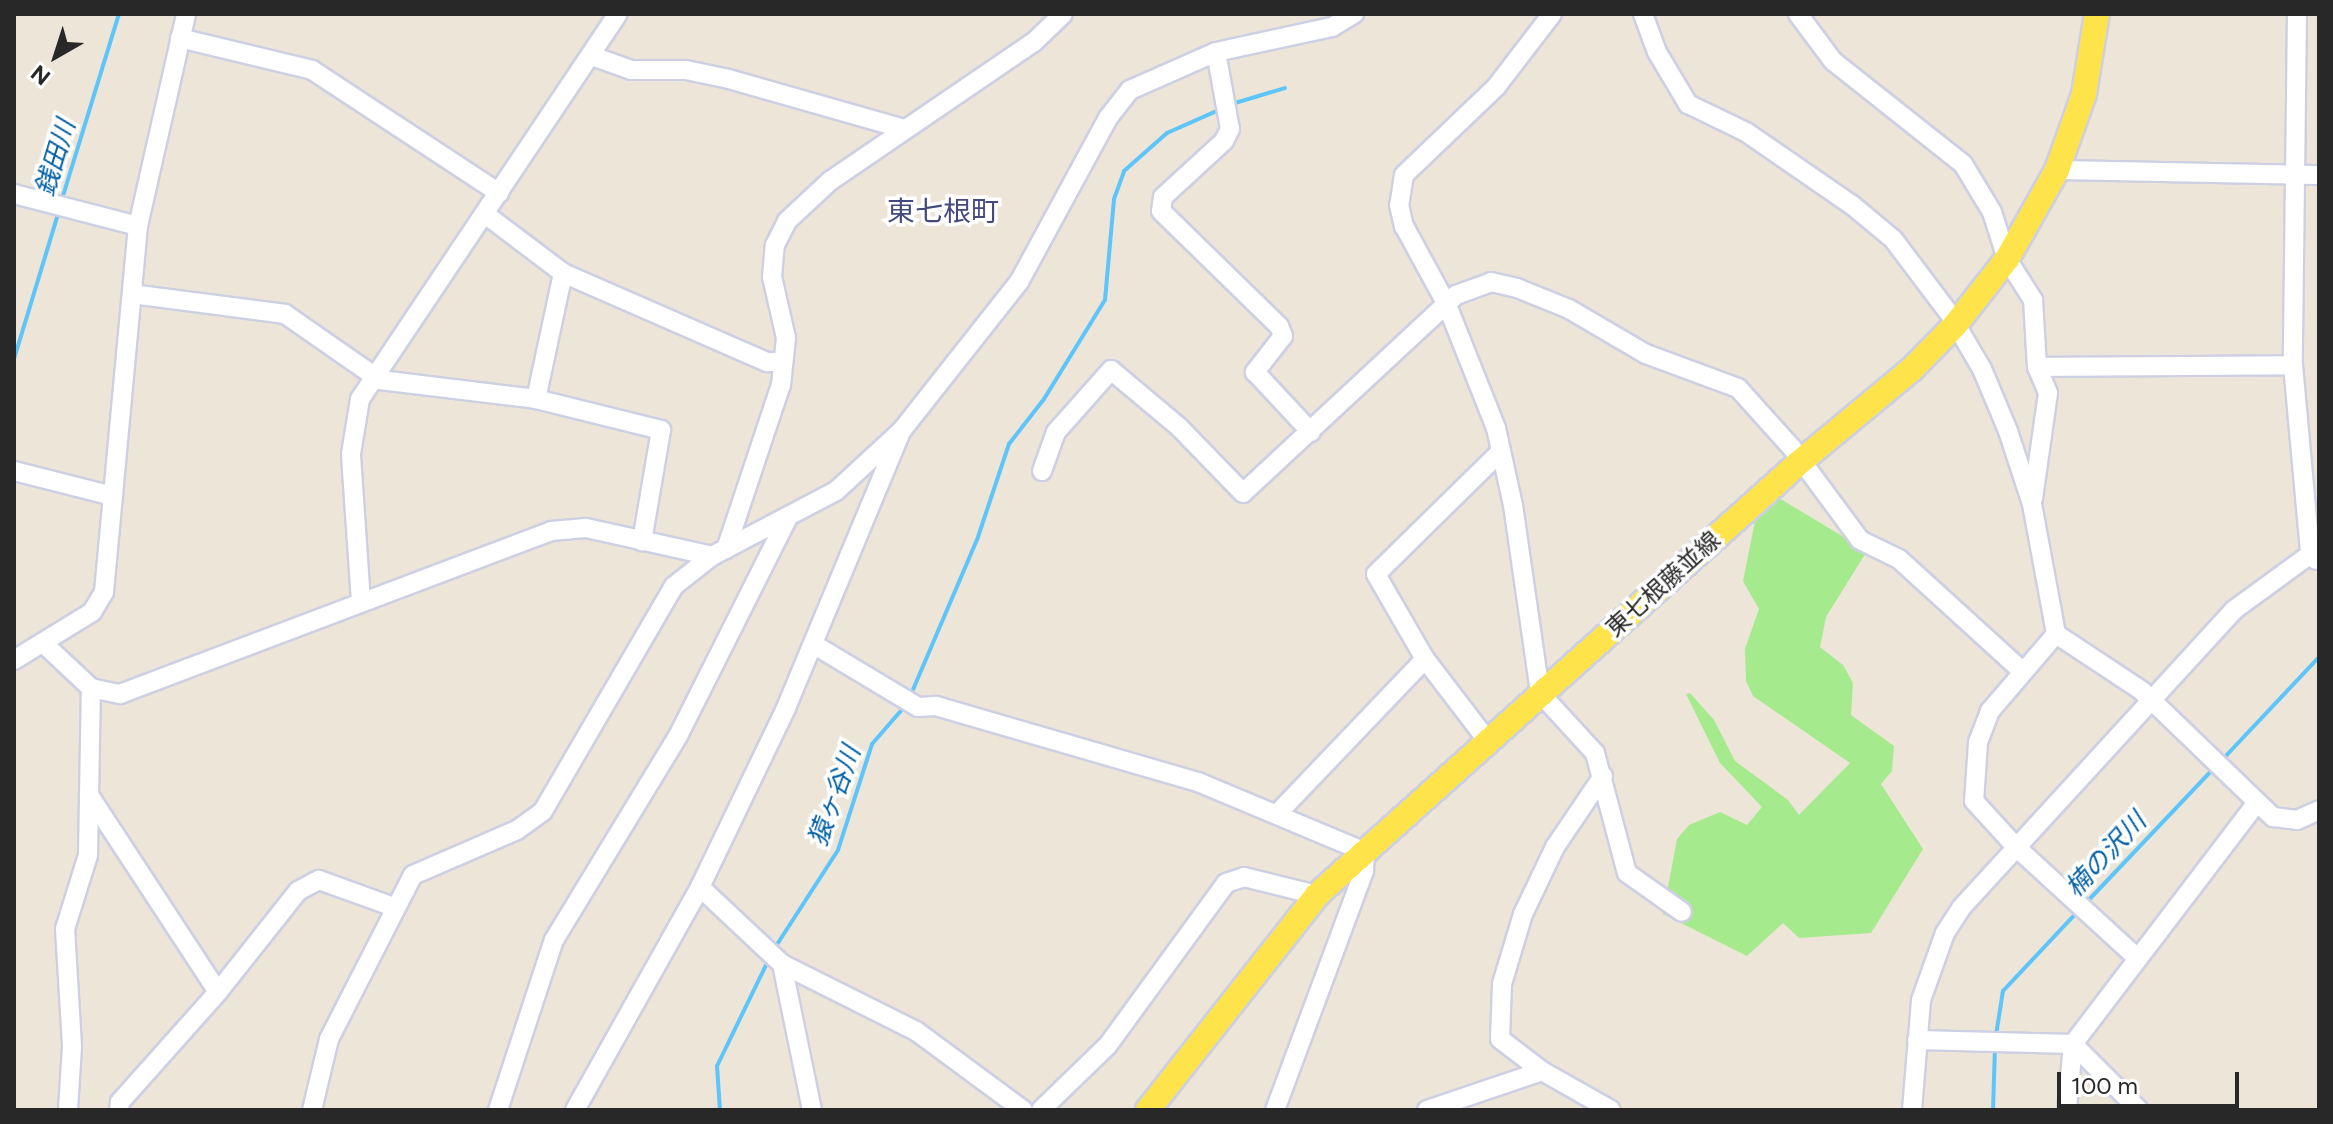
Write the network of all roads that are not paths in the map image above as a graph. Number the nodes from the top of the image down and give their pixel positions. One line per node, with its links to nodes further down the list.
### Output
1 (186, 14): 10 (street)
2 (618, 14): 12 (street)
3 (1063, 14): 13 (street)
4 (1354, 14): 11 (street)
5 (1552, 14): 24 (street)
6 (1643, 14): 25 (street)
7 (1798, 14): 21 (street)
8 (2097, 14): 14 (main road, 東七根藤並線)
9 (2297, 14): 16 (street)
10 (180, 38): 17 (street); 20 (street)
11 (1216, 52): 31 (street); 32 (street)
12 (592, 56): 13 (street); 17 (street)
13 (905, 129): 26 (street)
14 (2057, 170): 16 (street); 21 (main road, 東七根藤並線)
15 (2319, 175): 16 (street)
16 (2294, 178): 27 (street)
17 (499, 193): 19 (street)
18 (14, 194): 20 (street)
19 (485, 214): 22 (street); 29 (street)
20 (138, 226): 23 (street)
21 (2007, 259): 25 (main road, 東七根藤並線); 28 (street)
22 (563, 273): 26 (street); 30 (street)
23 (132, 294): 29 (street); 37 (street)
24 (1447, 305): 32 (street); 33 (street); 34 (street)
25 (1956, 324): 34 (main road, 東七根藤並線); 38 (street)
26 (783, 362): 42 (street)
27 (2293, 365): 28 (street); 41 (street)
28 (2037, 367): 38 (street)
29 (375, 378): 30 (street); 43 (street)
30 (536, 399): 40 (street)
31 (902, 430): 39 (street); 46 (street)
32 (1311, 432): 36 (street)
33 (1501, 451): 47 (street); 51 (street)
34 (1800, 462): 49 (street); 51 (main road, 東七根藤並線)
35 (14, 471): 37 (street)
36 (1042, 471)
37 (113, 496): 45 (street)
38 (2032, 504): 44 (street)
39 (786, 521): 42 (street); 74 (street)
40 (642, 541): 42 (street); 43 (street)
41 (2317, 551): 52 (street)
42 (719, 553): 63 (street)
43 (361, 602): 50 (street)
44 (2056, 634): 49 (street); 52 (street)
45 (43, 643): 48 (street); 50 (street)
46 (813, 644): 58 (street); 61 (street)
47 (1425, 659): 53 (street); 58 (street)
48 (14, 660)
49 (2022, 671): 59 (street)
50 (91, 688): 55 (street)
51 (1540, 693): 53 (main road, 東七根藤並線); 54 (street)
52 (2152, 701): 56 (street); 59 (street)
53 (1487, 740): 60 (main road, 東七根藤並線)
54 (1603, 776): 64 (street); 70 (street)
55 (89, 795): 67 (street); 71 (street)
56 (2256, 804): 57 (street); 65 (street)
57 (2319, 810)
58 (1277, 814): 60 (street)
59 (2016, 847): 65 (street); 68 (street)
60 (1365, 852): 62 (main road, 東七根藤並線); 80 (street)
61 (700, 887): 66 (street); 75 (street)
62 (1317, 895): 78 (street); 79 (main road, 東七根藤並線)
63 (394, 907): 67 (street); 73 (street)
64 (1682, 912)
65 (2136, 957): 69 (street)
66 (782, 964): 76 (street); 77 (street)
67 (218, 992): 72 (street)
68 (1917, 1040): 69 (street); 83 (street)
69 (2073, 1044): 84 (street); 85 (street)
70 (1542, 1071): 81 (street); 82 (street)
71 (68, 1110)
72 (119, 1110)
73 (312, 1110)
74 (498, 1110)
75 (575, 1110)
76 (812, 1110)
77 (1023, 1110)
78 (1041, 1110)
79 (1148, 1110)
80 (1275, 1110)
81 (1427, 1110)
82 (1611, 1110)
83 (1912, 1110)
84 (2067, 1110)
85 (2139, 1110)

